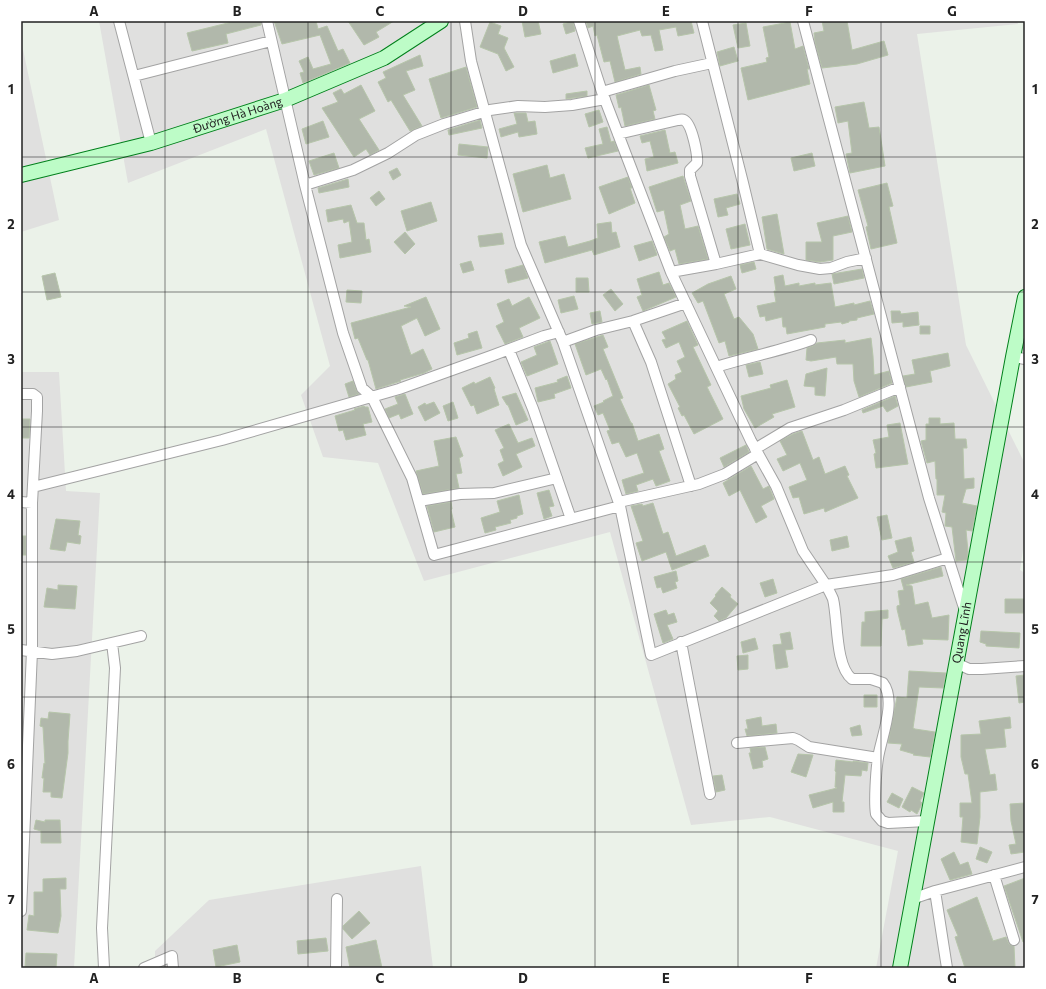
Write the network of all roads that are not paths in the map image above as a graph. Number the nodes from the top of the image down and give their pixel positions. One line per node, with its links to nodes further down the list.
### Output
1 (119, 21): 10 (street)
2 (267, 21): 8 (street)
3 (441, 21): 12 (street, Đường Hà Hoàng)
4 (465, 21): 13 (street)
5 (579, 21): 11 (street)
6 (702, 21): 9 (street)
7 (803, 21): 19 (street)
8 (271, 41): 10 (street); 12 (street)
9 (712, 63): 11 (street); 18 (street)
10 (134, 76): 15 (street)
11 (603, 95): 13 (street); 14 (street)
12 (285, 100): 15 (street, Đường Hà Hoàng); 17 (street)
13 (485, 112): 17 (street); 25 (street)
14 (618, 134): 20 (street); 21 (street)
15 (151, 144): 16 (street, Đường Hà Hoàng)
16 (21, 175)
17 (305, 185): 33 (street)
18 (760, 254): 19 (street); 20 (street)
19 (866, 258): 31 (street)
20 (716, 264): 21 (street)
21 (671, 272): 23 (street)
22 (1025, 297): 29 (street, Quang Lĩnh)
23 (686, 302): 24 (street); 30 (street)
24 (632, 321): 27 (street); 36 (street)
25 (558, 332): 27 (street); 28 (street)
26 (811, 340): 30 (street)
27 (563, 342): 41 (street)
28 (508, 350): 33 (street); 35 (street)
29 (1019, 358): 45 (street, Quang Lĩnh)
30 (716, 367): 34 (street)
31 (900, 387): 34 (street); 43 (street)
32 (21, 394): 37 (street)
33 (372, 397): 37 (street); 38 (street)
34 (757, 451): 36 (street); 44 (street)
35 (557, 478): 38 (street); 42 (street)
36 (691, 486): 41 (street)
37 (33, 487): 40 (street)
38 (419, 501): 42 (street)
39 (21, 502): 40 (street)
40 (32, 503): 50 (street)
41 (620, 504): 42 (street); 47 (street)
42 (571, 519)
43 (948, 558): 44 (street); 45 (street)
44 (826, 585): 47 (street); 54 (street)
45 (965, 613): 51 (street, Quang Lĩnh)
46 (141, 636): 48 (street)
47 (681, 642): 55 (street)
48 (112, 643): 50 (street); 65 (street)
49 (21, 650): 50 (street)
50 (32, 651): 58 (street)
51 (956, 663): 52 (street); 56 (street, Quang Lĩnh)
52 (1025, 666)
53 (736, 743): 54 (street)
54 (878, 758): 56 (street)
55 (710, 794)
56 (927, 821): 62 (street, Quang Lĩnh)
57 (1025, 867): 59 (street)
58 (22, 873): 63 (street)
59 (994, 875): 60 (street); 64 (street)
60 (936, 891): 62 (street); 70 (street)
61 (337, 899): 68 (street)
62 (912, 899): 69 (street, Quang Lĩnh)
63 (21, 911)
64 (1014, 940)
65 (104, 968)
66 (144, 968): 67 (street)
67 (173, 968)
68 (336, 968)
69 (900, 968)
70 (947, 968)

